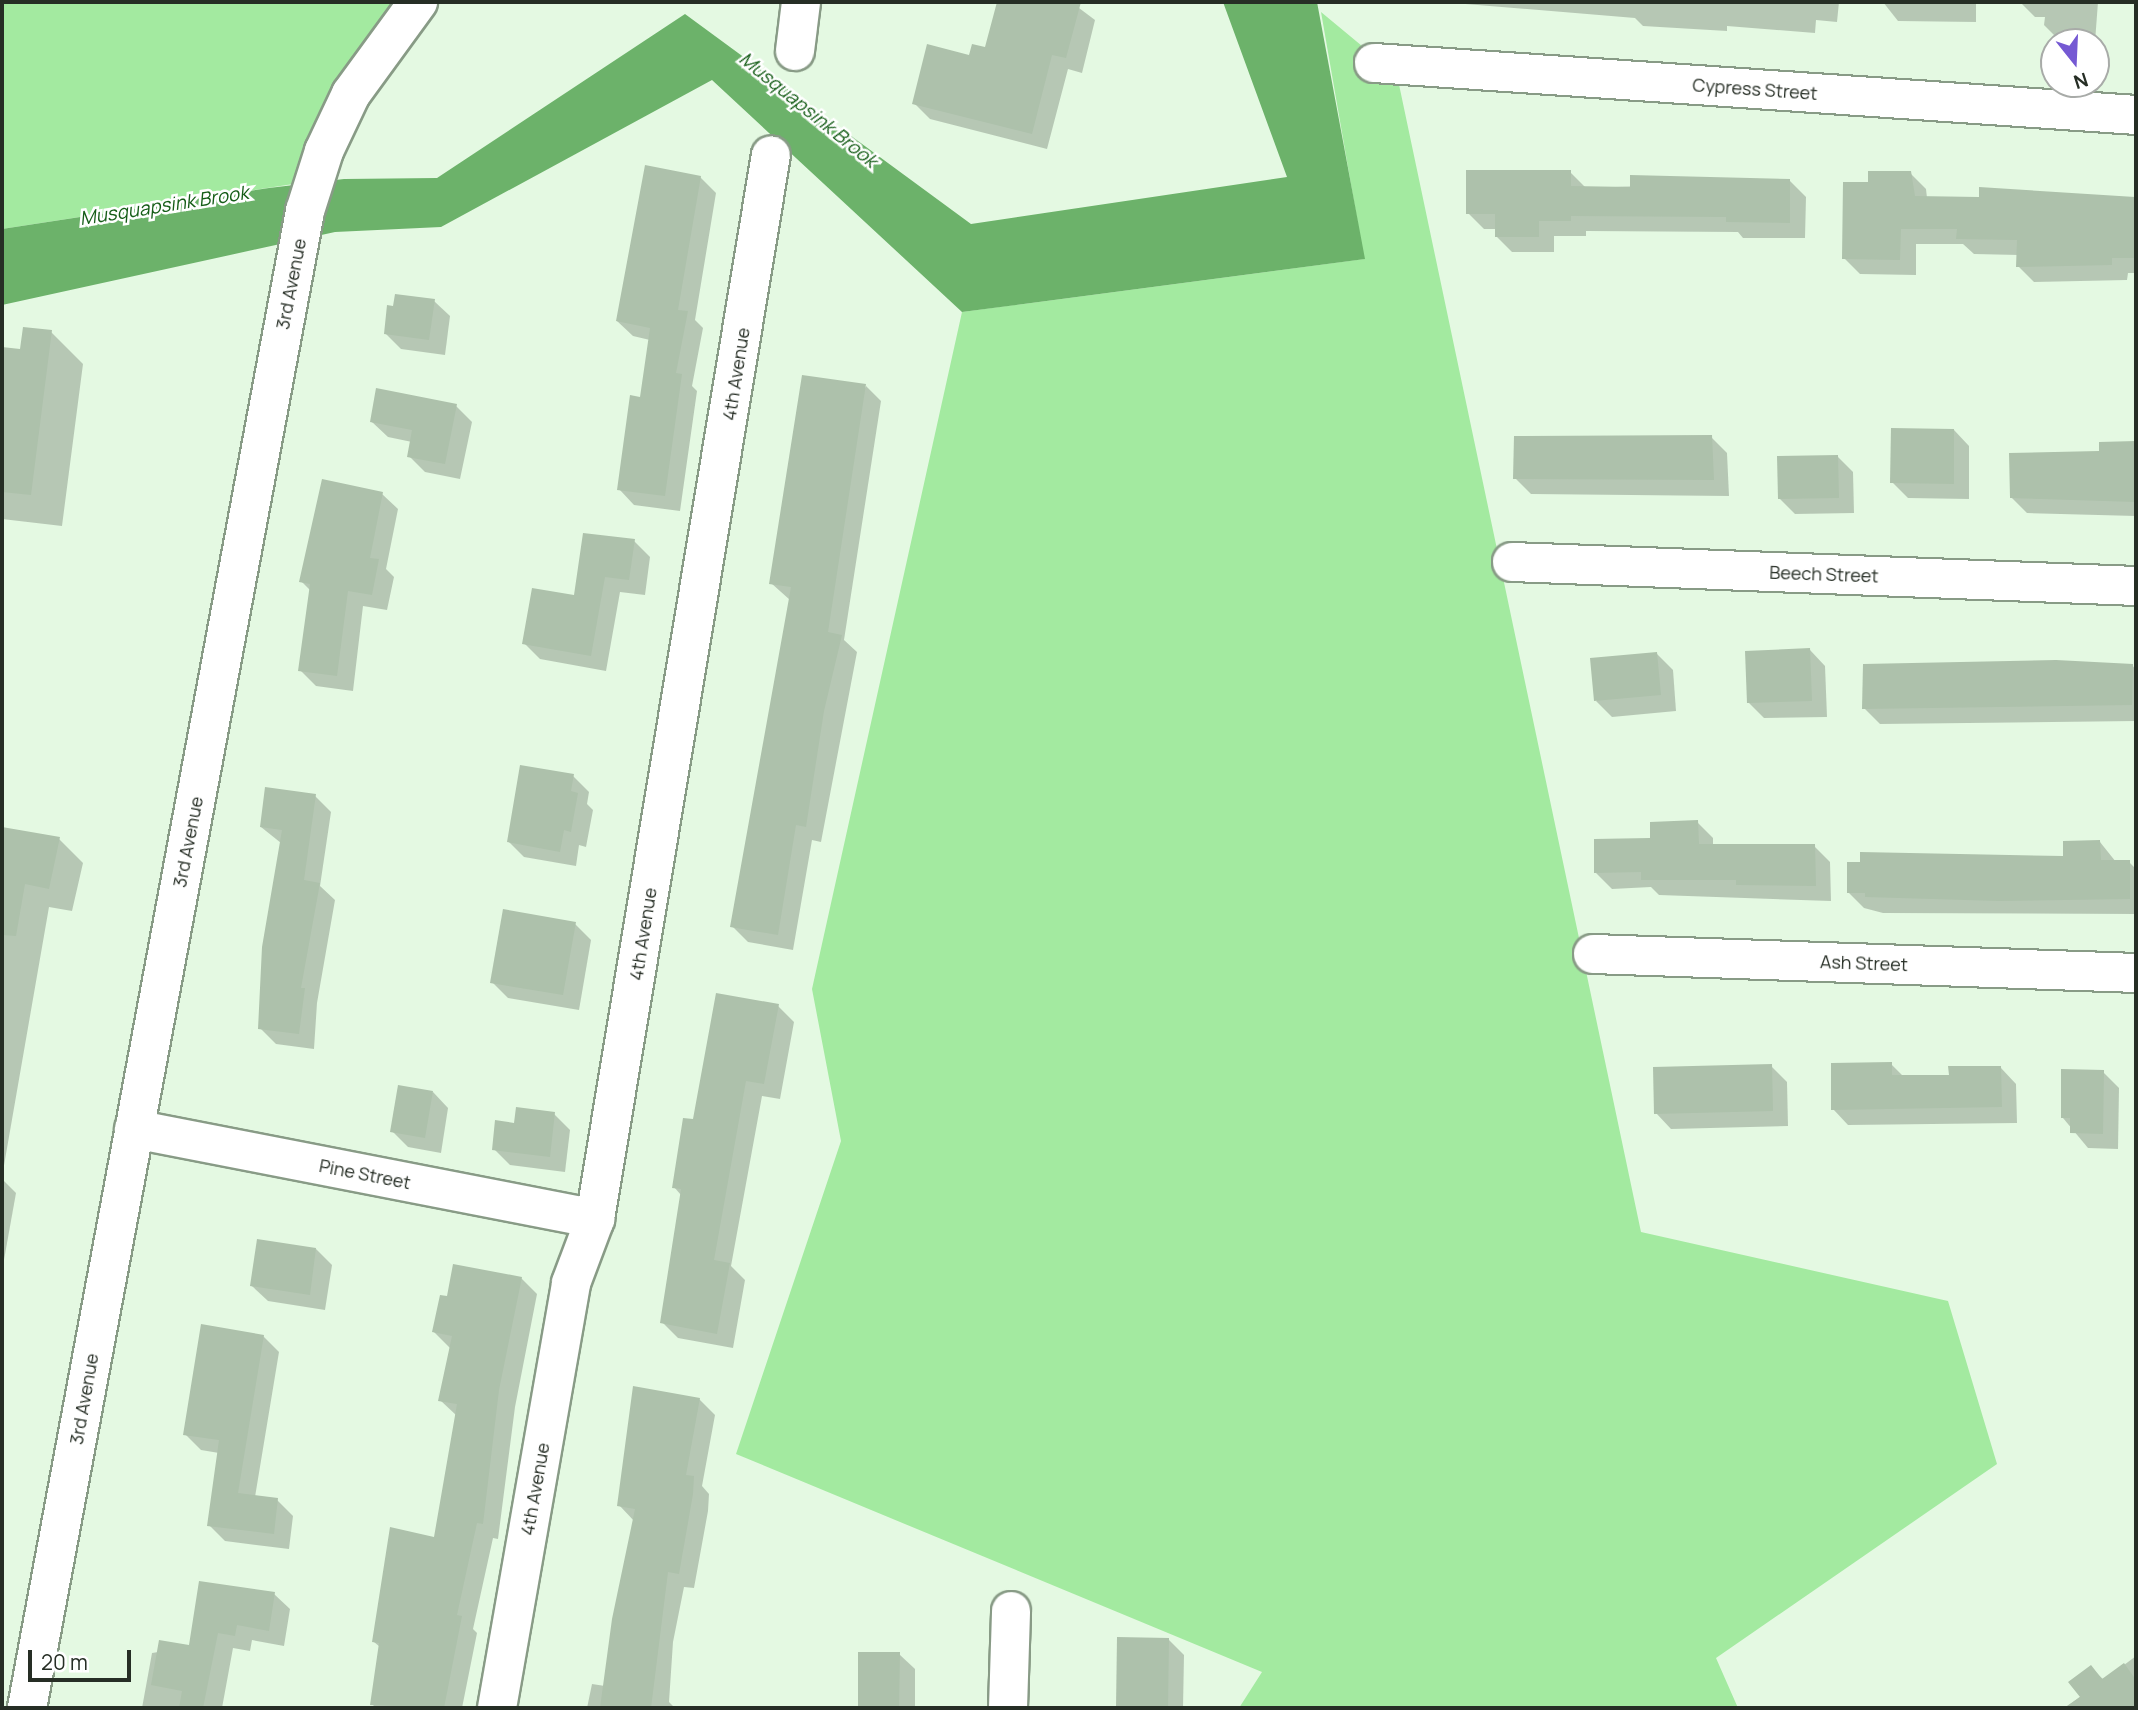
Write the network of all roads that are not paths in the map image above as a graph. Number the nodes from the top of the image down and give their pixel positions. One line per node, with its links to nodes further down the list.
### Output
1 (418, 2): 11 (street, 3rd Avenue)
2 (802, 2): 3 (street)
3 (795, 51)
4 (1374, 63): 5 (street, Cypress Street)
5 (2136, 115)
6 (771, 155): 12 (street, 4th Avenue)
7 (1512, 562): 8 (street, Beech Street)
8 (2136, 586)
9 (1592, 954): 10 (street, Ash Street)
10 (2136, 973)
11 (134, 1129): 12 (street, Pine Street); 14 (street, 3rd Avenue)
12 (595, 1219): 15 (street, 4th Avenue)
13 (1011, 1611): 16 (street)
14 (27, 1708)
15 (497, 1708)
16 (1008, 1708)

